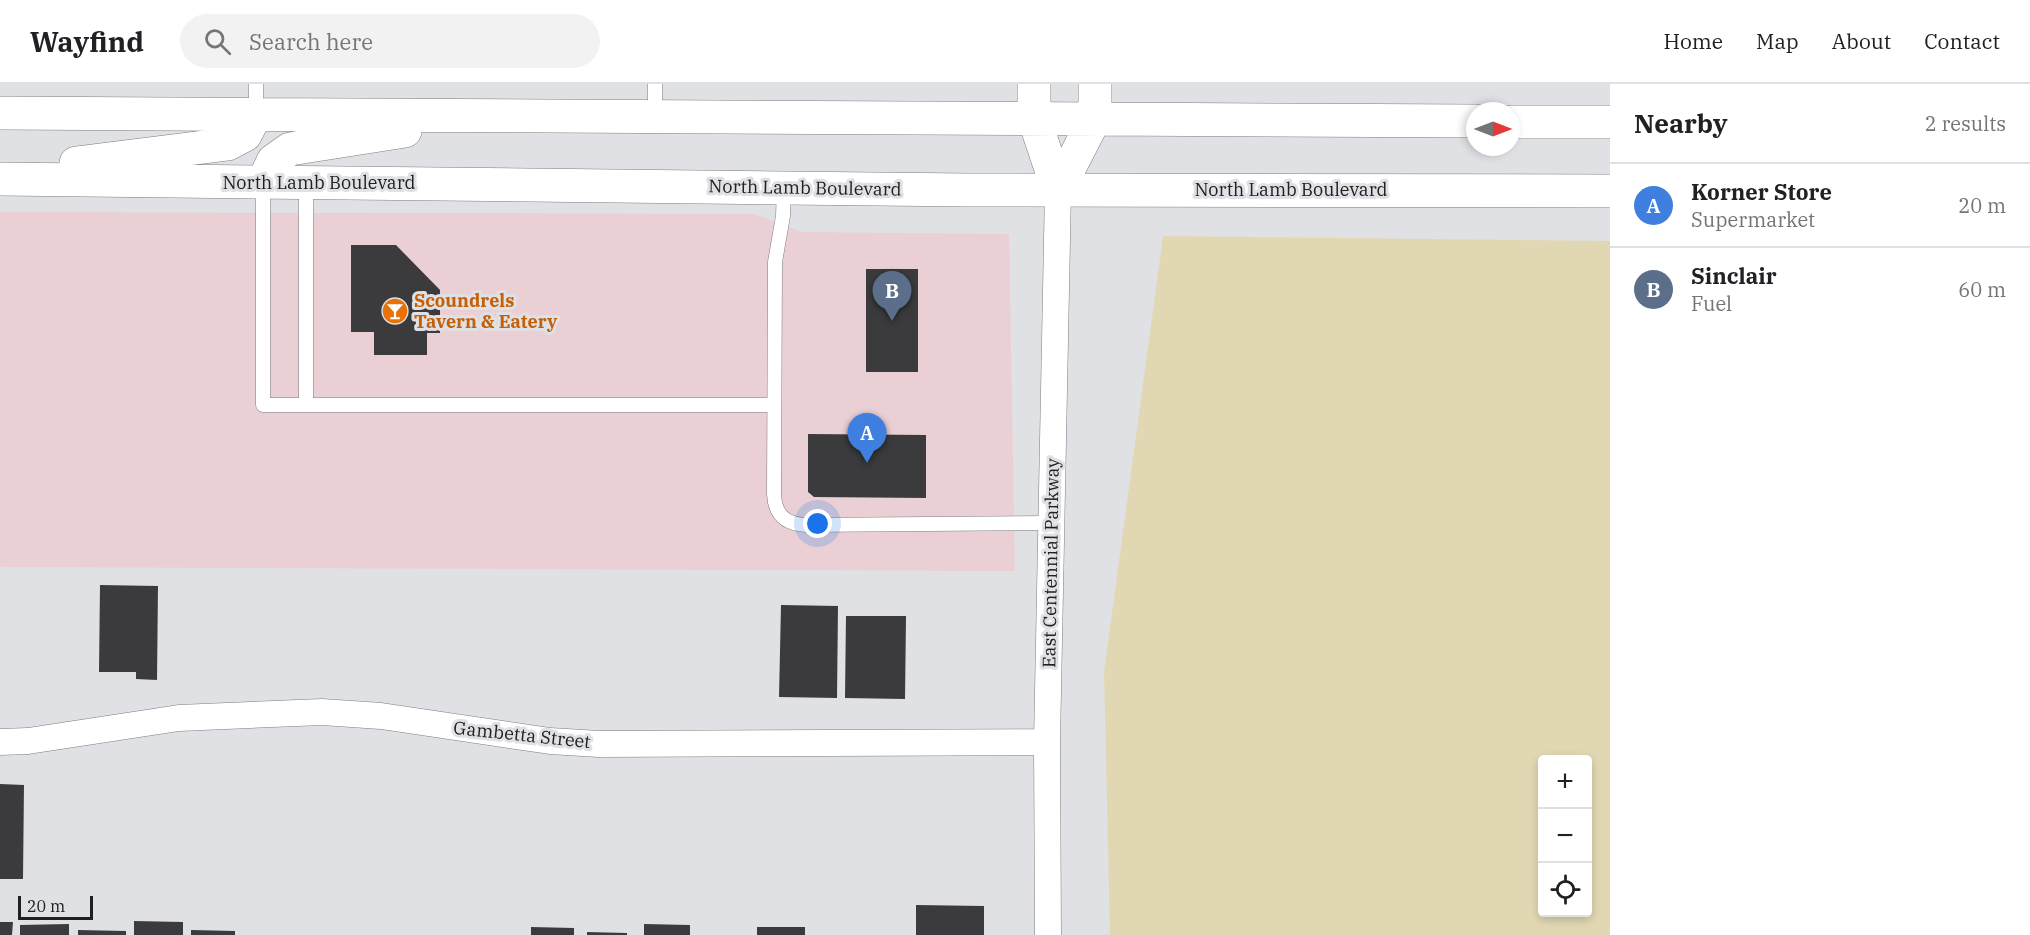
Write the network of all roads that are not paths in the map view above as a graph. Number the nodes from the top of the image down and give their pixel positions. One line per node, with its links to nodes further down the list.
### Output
1 (655, 84): 7 (lane)
2 (1034, 84): 8 (main road, East Centennial Parkway)
3 (1095, 84): 9 (main road, East Centennial Parkway)
4 (256, 99): 5 (main road); 6 (main road); 13 (main road)
5 (0, 113)
6 (511, 115): 7 (main road); 15 (main road)
7 (655, 116): 8 (main road)
8 (1034, 118): 9 (main road); 18 (main road, East Centennial Parkway)
9 (1095, 118): 10 (main road); 18 (main road, East Centennial Parkway)
10 (1466, 121)
11 (1520, 122): 12 (main road)
12 (1610, 122)
13 (0, 173)
14 (0, 179): 15 (main road, North Lamb Boulevard)
15 (263, 183): 16 (main road, North Lamb Boulevard); 20 (lane)
16 (306, 183): 17 (main road, North Lamb Boulevard); 20 (lane)
17 (784, 188): 18 (main road, North Lamb Boulevard); 21 (lane)
18 (1058, 190): 19 (main road, North Lamb Boulevard); 22 (street, East Centennial Parkway)
19 (1610, 191)
20 (306, 405): 21 (lane)
21 (774, 405): 22 (lane)
22 (1052, 523): 24 (street, East Centennial Parkway)
23 (0, 742): 24 (street, Gambetta Street)
24 (1047, 742): 25 (street, East Centennial Parkway)
25 (1048, 935)

